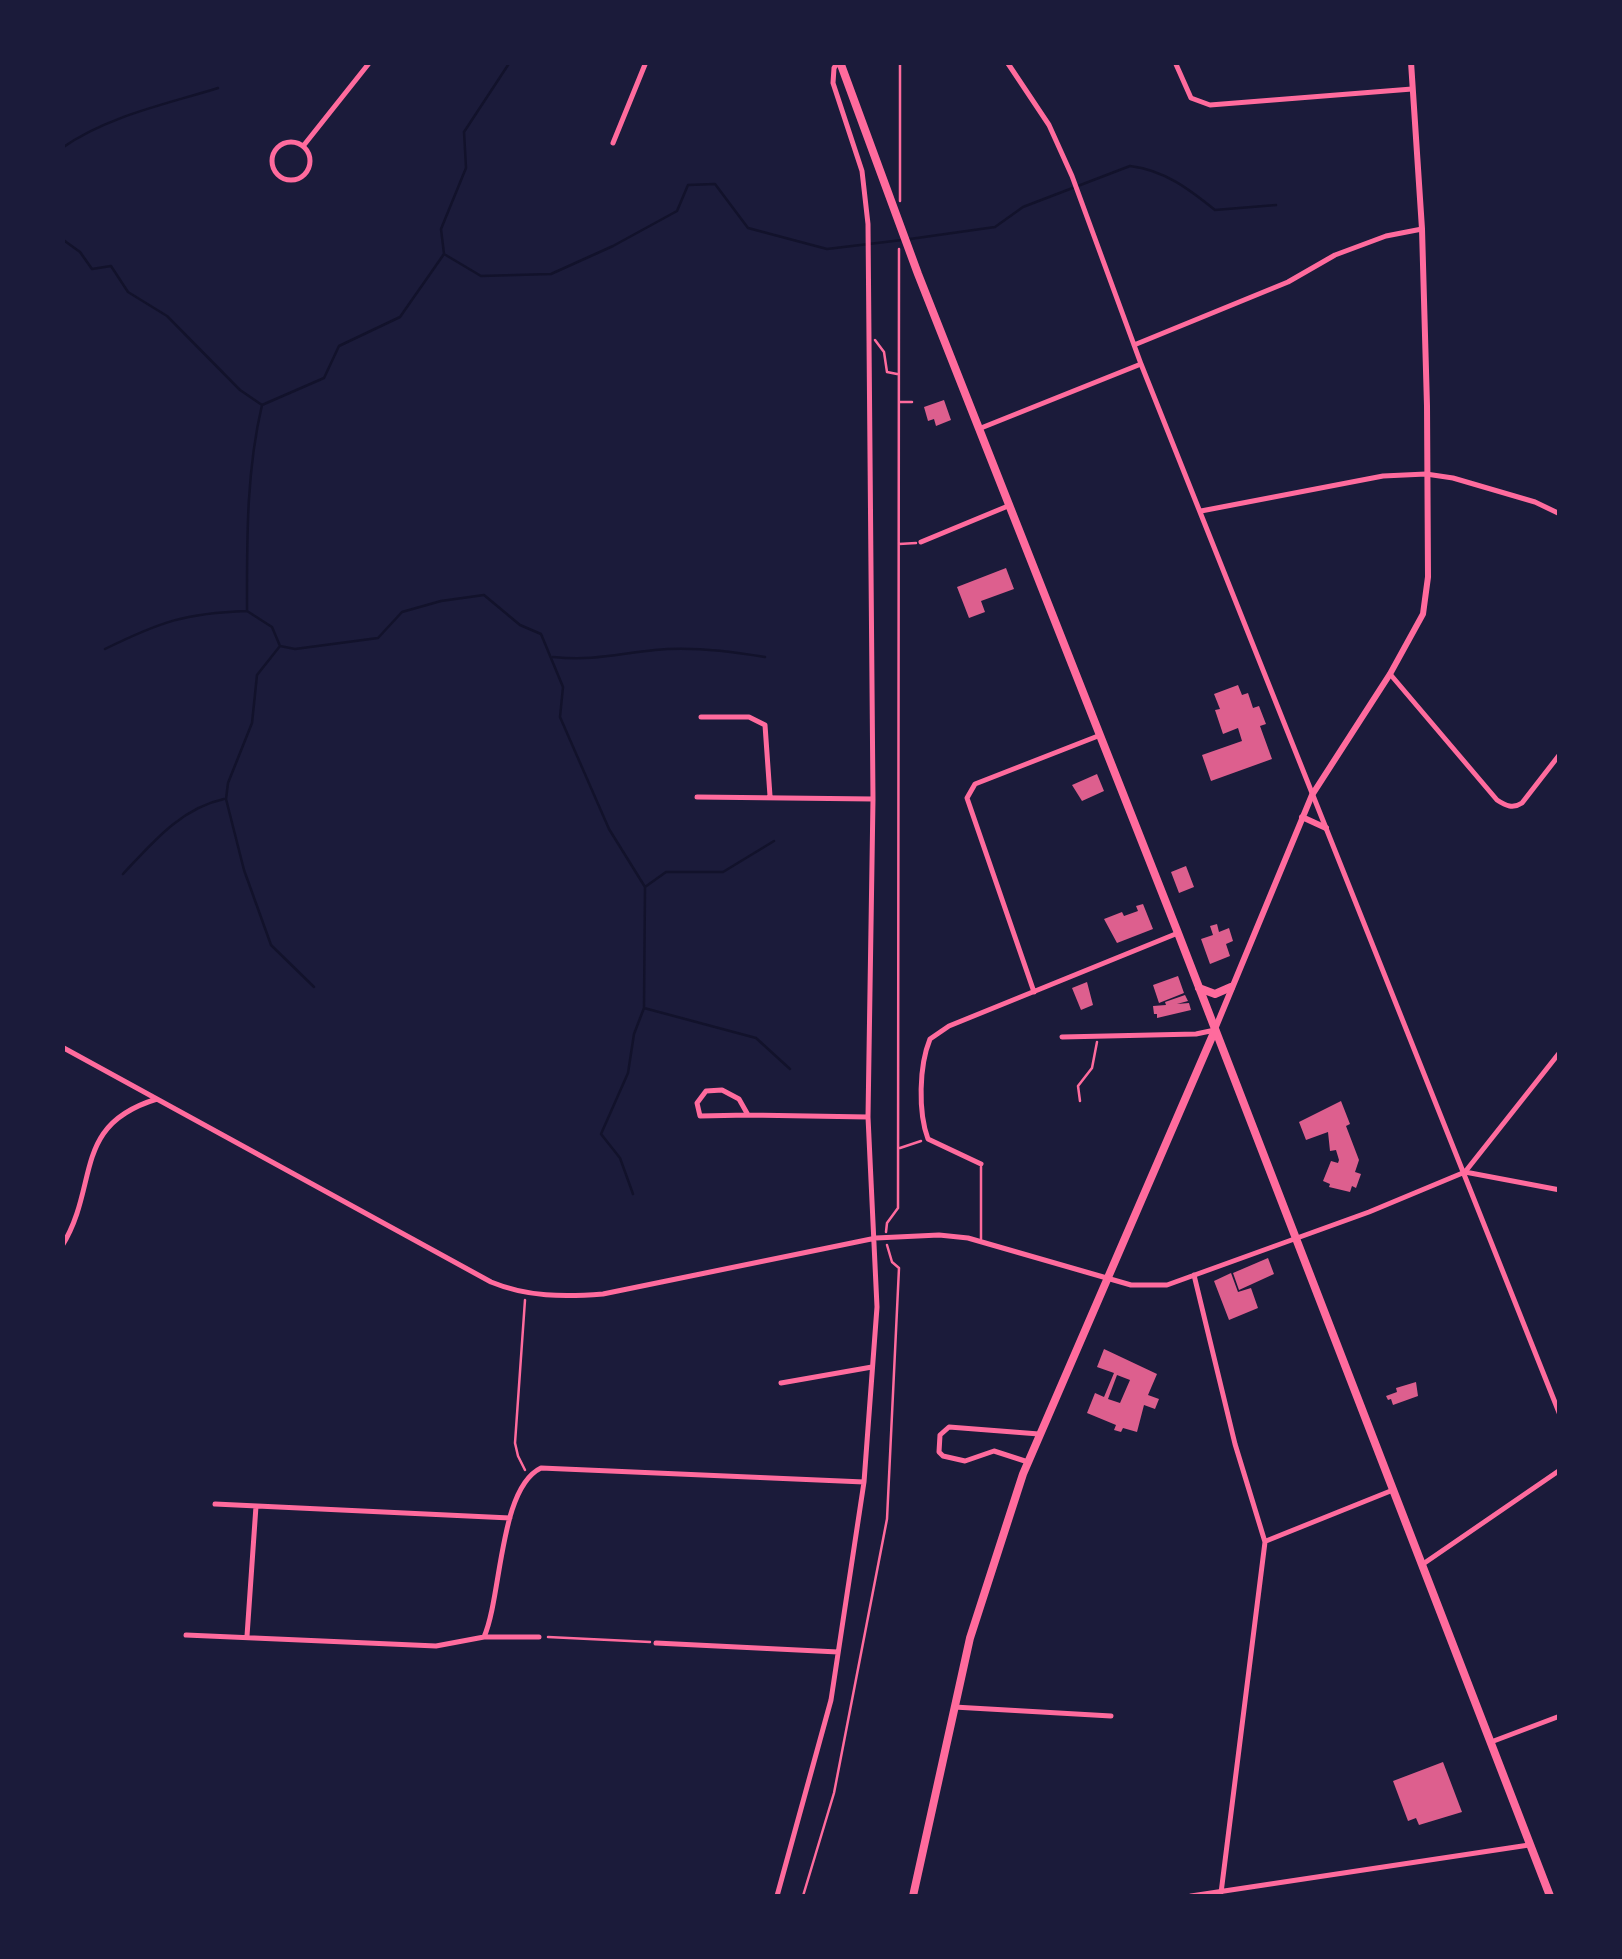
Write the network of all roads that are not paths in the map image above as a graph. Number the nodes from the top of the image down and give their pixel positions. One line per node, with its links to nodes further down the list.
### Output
1 (370, 62): 9 (street)
2 (646, 62): 8 (street)
3 (839, 62): 13 (main road); 26 (street)
4 (1007, 62): 11 (street)
5 (1175, 62): 7 (street)
6 (1412, 62): 7 (street)
7 (1414, 89): 10 (street)
8 (613, 143)
9 (304, 145): 9 (street)
10 (1422, 228): 11 (street); 14 (street)
11 (1134, 345): 12 (street)
12 (1141, 364): 13 (street); 16 (street)
13 (981, 428): 15 (main road)
14 (1426, 474): 16 (street); 17 (street); 19 (street)
15 (1011, 505): 18 (street); 21 (main road)
16 (1201, 511): 23 (street)
17 (1560, 514)
18 (921, 542)
19 (1390, 674): 22 (street); 23 (street)
20 (701, 717): 25 (street)
21 (1098, 736): 29 (main road); 32 (street)
22 (1560, 754)
23 (1312, 795): 27 (street); 28 (street)
24 (697, 797): 25 (street)
25 (770, 797): 26 (street)
26 (874, 799): 39 (street)
27 (1302, 817): 28 (street); 31 (street)
28 (1326, 828): 41 (street)
29 (1178, 933): 30 (main road); 32 (street)
30 (1197, 986): 31 (main road); 33 (main road)
31 (1231, 987): 33 (street)
32 (1034, 992): 40 (street)
33 (1215, 1030): 34 (street); 44 (main road); 48 (main road)
34 (1062, 1037)
35 (62, 1047): 37 (street)
36 (1560, 1052): 41 (street)
37 (158, 1098): 43 (street); 46 (street)
38 (748, 1116): 38 (street); 39 (street)
39 (868, 1117): 43 (street)
40 (981, 1164): 45 (lane)
41 (1465, 1172): 42 (street); 44 (street); 51 (street)
42 (1560, 1190)
43 (876, 1238): 45 (street); 49 (street)
44 (1295, 1239): 47 (street); 56 (main road)
45 (980, 1240): 48 (street)
46 (62, 1246)
47 (1194, 1275): 48 (street); 60 (street)
48 (1105, 1278): 52 (main road)
49 (872, 1367): 50 (street); 55 (street)
50 (781, 1383)
51 (1560, 1415)
52 (1039, 1434): 53 (main road); 53 (street)
53 (1028, 1462): 68 (main road)
54 (1560, 1470): 61 (street)
55 (864, 1482): 59 (street); 67 (street)
56 (1393, 1490): 60 (street); 61 (main road)
57 (215, 1504): 58 (street)
58 (256, 1506): 59 (street); 63 (street)
59 (510, 1518): 64 (street)
60 (1265, 1542): 74 (street)
61 (1423, 1564): 71 (main road)
62 (186, 1635): 63 (street)
63 (248, 1636): 64 (street)
64 (484, 1637): 65 (street)
65 (539, 1637)
66 (656, 1643): 67 (street)
67 (838, 1652): 75 (street)
68 (954, 1707): 69 (street); 76 (main road)
69 (1111, 1716)
70 (1560, 1716): 71 (street)
71 (1491, 1742): 72 (main road)
72 (1530, 1845): 73 (street); 79 (main road)
73 (1256, 1888): 74 (street); 78 (street)
74 (1221, 1892): 77 (street)
75 (778, 1896)
76 (913, 1896)
77 (1191, 1896)
78 (1256, 1896)
79 (1550, 1896)

